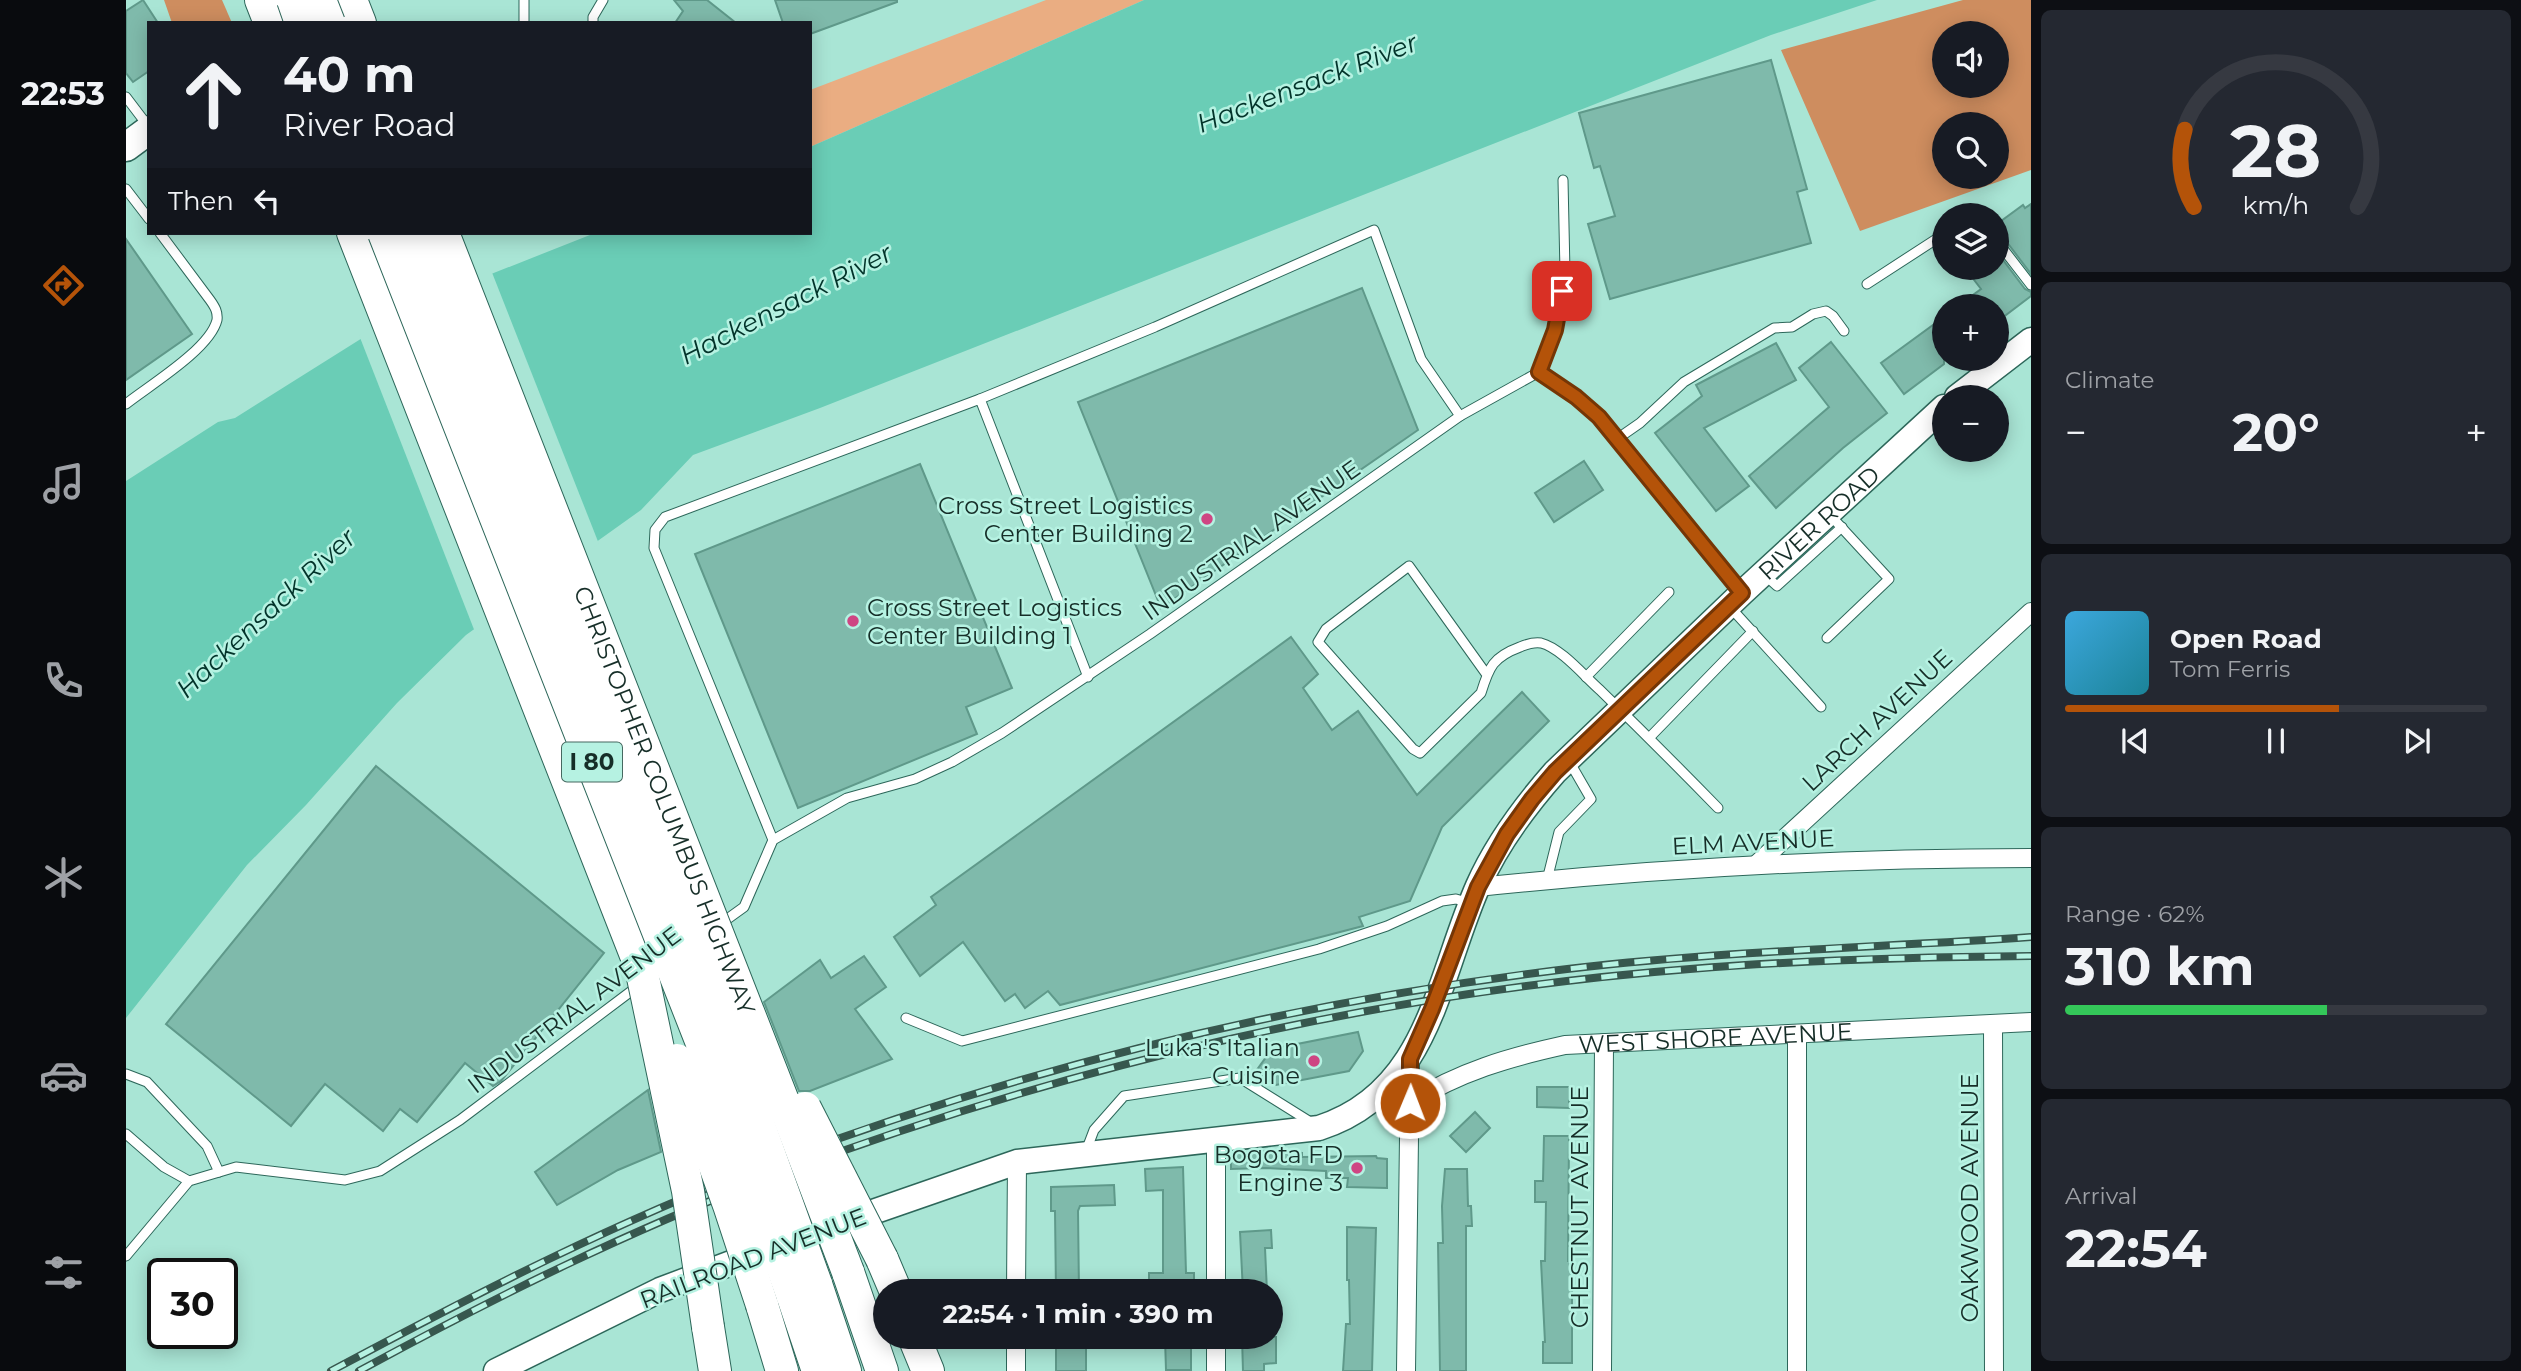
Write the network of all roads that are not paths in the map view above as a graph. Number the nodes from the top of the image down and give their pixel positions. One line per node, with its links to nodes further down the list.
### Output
1 (261, 0): 7 (highway)
2 (293, 0): 9 (highway, bridge)
3 (322, 0): 8 (main road); 10 (highway, bridge)
4 (351, 0): 11 (highway)
5 (524, 0): 12 (lane)
6 (603, 0): 13 (lane)
7 (269, 21)
8 (295, 21)
9 (301, 21)
10 (328, 21)
11 (359, 21)
12 (524, 21)
13 (593, 21)
14 (126, 97): 15 (lane)
15 (147, 126)
16 (147, 131): 17 (main road)
17 (126, 147)
18 (1563, 180): 32 (lane)
19 (126, 189): 20 (lane)
20 (147, 216)
21 (162, 235): 35 (lane)
22 (354, 235): 59 (highway, I 80)
23 (385, 235): 79 (highway, CHRISTOPHER COLUMBUS HIGHWAY / I 80, bridge)
24 (413, 235): 79 (highway, CHRISTOPHER COLUMBUS HIGHWAY / I 80, bridge)
25 (444, 235): 58 (highway, CHRISTOPHER COLUMBUS HIGHWAY / I 80, bridge)
26 (1932, 242): 28 (lane)
27 (2009, 257): 29 (lane)
28 (1867, 284)
29 (2031, 285)
30 (1844, 331): 38 (lane)
31 (2031, 340): 33 (main road)
32 (1539, 372): 36 (lane, INDUSTRIAL AVENUE); 38 (lane)
33 (1972, 385)
34 (980, 399): 36 (lane); 46 (lane); 53 (lane)
35 (126, 404)
36 (1460, 416): 46 (lane, INDUSTRIAL AVENUE)
37 (1932, 419): 39 (main road, RIVER ROAD)
38 (1617, 439): 41 (lane)
39 (1835, 520): 41 (main road, RIVER ROAD); 44 (lane)
40 (1669, 592): 47 (lane)
41 (1735, 599): 43 (lane); 49 (main road, RIVER ROAD)
42 (2031, 612): 55 (street, LARCH AVENUE)
43 (1753, 631): 48 (lane); 50 (lane)
44 (1827, 638)
45 (1487, 675): 45 (lane); 47 (lane)
46 (1088, 677): 53 (lane, INDUSTRIAL AVENUE)
47 (1586, 677): 49 (lane)
48 (1821, 707)
49 (1620, 710): 50 (lane); 51 (main road, RIVER ROAD)
50 (1650, 737): 52 (lane)
51 (1568, 760): 56 (lane); 57 (main road, RIVER ROAD)
52 (1718, 808)
53 (773, 840): 58 (lane, INDUSTRIAL AVENUE)
54 (2031, 858): 55 (street, ELM AVENUE)
55 (1757, 864): 56 (street, ELM AVENUE)
56 (1547, 880): 57 (street, ELM AVENUE)
57 (1474, 896): 60 (lane); 65 (main road, RIVER ROAD)
58 (711, 939): 59 (lane, INDUSTRIAL AVENUE); 76 (highway, bridge); 88 (highway, CHRISTOPHER COLUMBUS HIGHWAY / I 80, bridge)
59 (654, 969): 73 (lane, INDUSTRIAL AVENUE); 84 (highway, bridge); 85 (highway, I 80, bridge)
60 (906, 1018)
61 (2031, 1022): 62 (street, WEST SHORE AVENUE)
62 (1993, 1024): 63 (street, WEST SHORE AVENUE); 95 (street, OAKWOOD AVENUE)
63 (1797, 1034): 64 (street, WEST SHORE AVENUE); 94 (street)
64 (1604, 1043): 67 (street, WEST SHORE AVENUE); 93 (street, CHESTNUT AVENUE)
65 (1410, 1059): 67 (street); 68 (main road)
66 (126, 1074): 73 (lane)
67 (1410, 1103): 92 (street)
68 (1319, 1128): 70 (main road); 71 (lane)
69 (126, 1134): 74 (lane)
70 (1216, 1139): 71 (main road); 78 (street)
71 (1085, 1154): 72 (main road)
72 (1017, 1162): 77 (street); 83 (main road, RAILROAD AVENUE)
73 (219, 1172): 74 (lane, INDUSTRIAL AVENUE)
74 (189, 1181): 75 (lane)
75 (126, 1256)
76 (890, 1279)
77 (1016, 1279)
78 (1216, 1279)
79 (804, 1289): 86 (highway, CHRISTOPHER COLUMBUS HIGHWAY / I 80); 87 (highway, CHRISTOPHER COLUMBUS HIGHWAY / I 80)
80 (919, 1349): 89 (highway)
81 (1016, 1349): 90 (street)
82 (1216, 1349): 91 (street)
83 (496, 1371)
84 (715, 1371)
85 (782, 1371)
86 (818, 1371)
87 (845, 1371)
88 (882, 1371)
89 (928, 1371)
90 (1016, 1371)
91 (1216, 1371)
92 (1406, 1371)
93 (1602, 1371)
94 (1797, 1371)
95 (1994, 1371)

